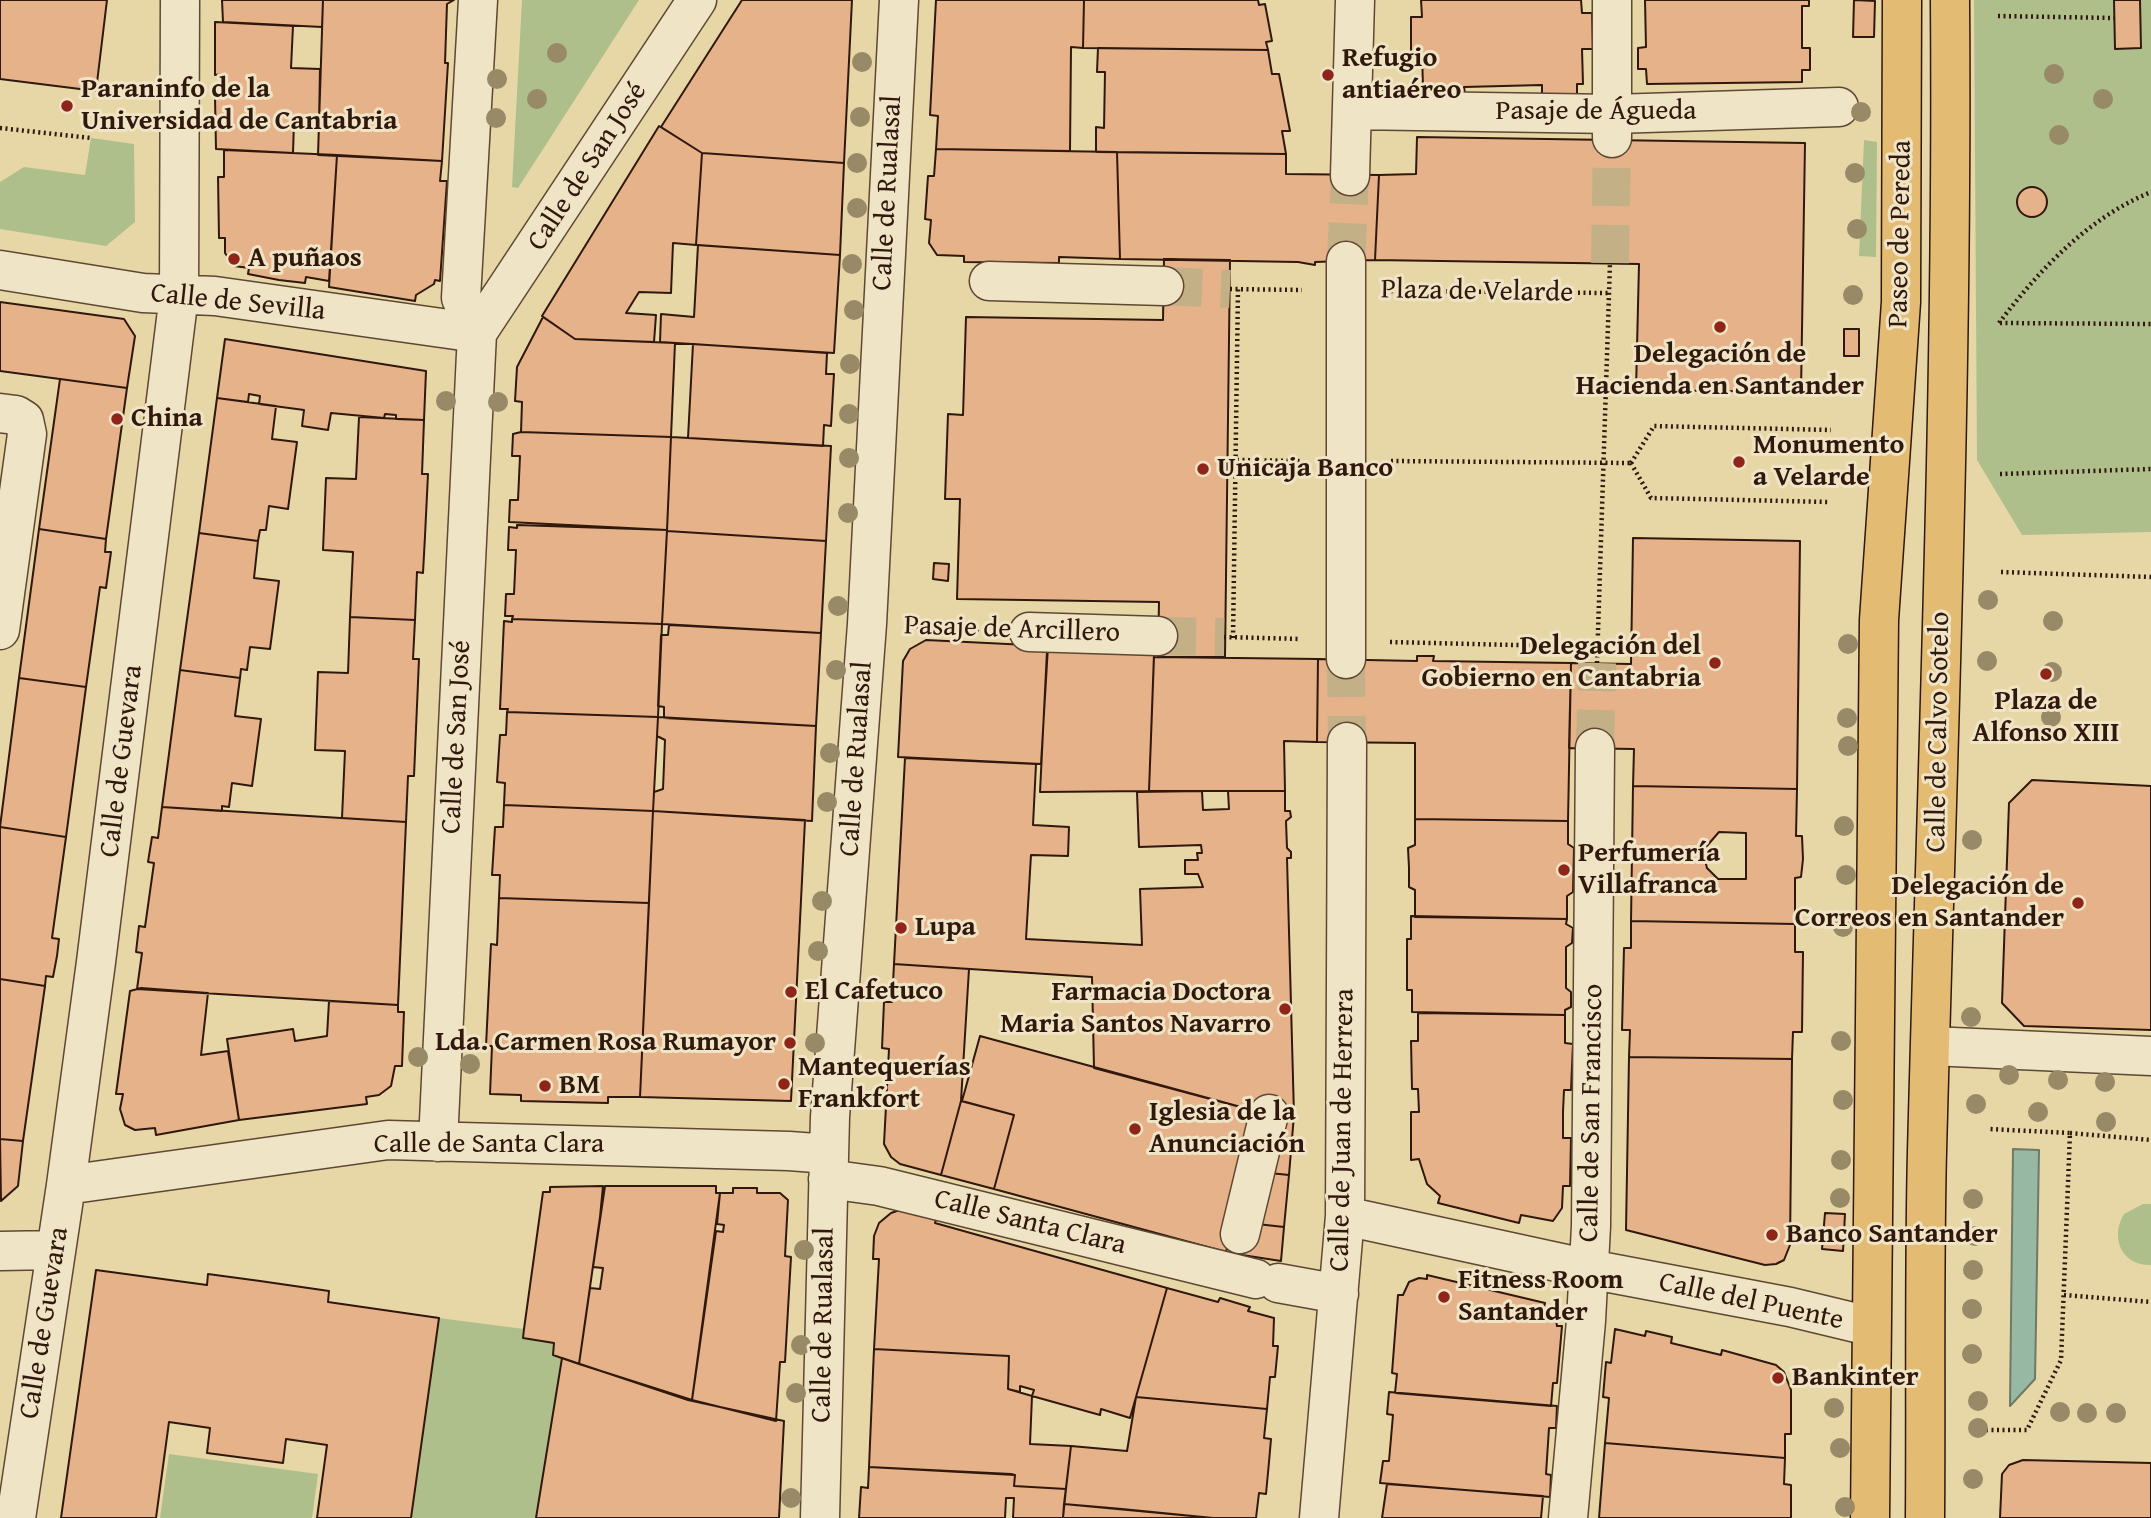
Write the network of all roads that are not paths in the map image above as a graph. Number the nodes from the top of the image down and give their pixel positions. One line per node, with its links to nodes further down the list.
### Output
1 (180, 0): 17 (street, Calle de Guevara)
2 (478, 0): 18 (street, Calle de San José)
3 (697, 0): 18 (street, Calle de San José)
4 (899, 0): 31 (street, Calle de Rualasal)
5 (1355, 0): 10 (street)
6 (1612, 0): 11 (street)
7 (1902, 0): 39 (main road, Paseo de Pereda)
8 (1950, 0): 19 (main road, Paseo de Pereda)
9 (1839, 107): 11 (street, Pasaje de Águeda)
10 (1352, 110): 11 (street, Pasaje de Águeda); 12 (street)
11 (1613, 127)
12 (1350, 176)
13 (0, 270): 17 (street, Calle de Sevilla)
14 (1347, 276): 24 (street, Plaza de Velarde)
15 (989, 281): 16 (street)
16 (1164, 286)
17 (179, 295): 18 (street, Calle de Sevilla); 32 (street, Calle de Guevara)
18 (477, 333): 30 (street, Calle de San José)
19 (1946, 408): 27 (main road, Calle de Calvo Sotelo)
20 (0, 413): 21 (street)
21 (0, 630)
22 (1029, 632): 23 (street, Pasaje de Arcillero)
23 (1158, 636)
24 (1346, 650)
25 (1347, 742): 33 (street, Calle de Juan de Herrera)
26 (1595, 748): 37 (street, Calle de San Francisco)
27 (1931, 1046): 28 (street); 45 (main road, Calle de Calvo Sotelo)
28 (2151, 1056)
29 (1269, 1114): 36 (street)
30 (438, 1142): 31 (street, Calle de Santa Clara); 32 (street, Calle de Santa Clara)
31 (829, 1166): 36 (street, Calle Santa Clara); 41 (street, Calle de Rualasal)
32 (66, 1185): 34 (street, Calle de Guevara)
33 (1345, 1216): 37 (street, Calle del Puente); 38 (street, Calle de Juan de Herrera)
34 (55, 1250): 35 (street); 40 (street, Calle de Guevara)
35 (0, 1251)
36 (1248, 1265): 38 (street, Calle Santa Clara)
37 (1589, 1269): 39 (street, Calle del Puente); 43 (street, Calle de San Francisco)
38 (1339, 1294): 42 (street, Calle de Juan de Herrera)
39 (1870, 1326): 44 (main road)
40 (16, 1518)
41 (820, 1518)
42 (1319, 1518)
43 (1568, 1518)
44 (1870, 1518)
45 (1925, 1518)

